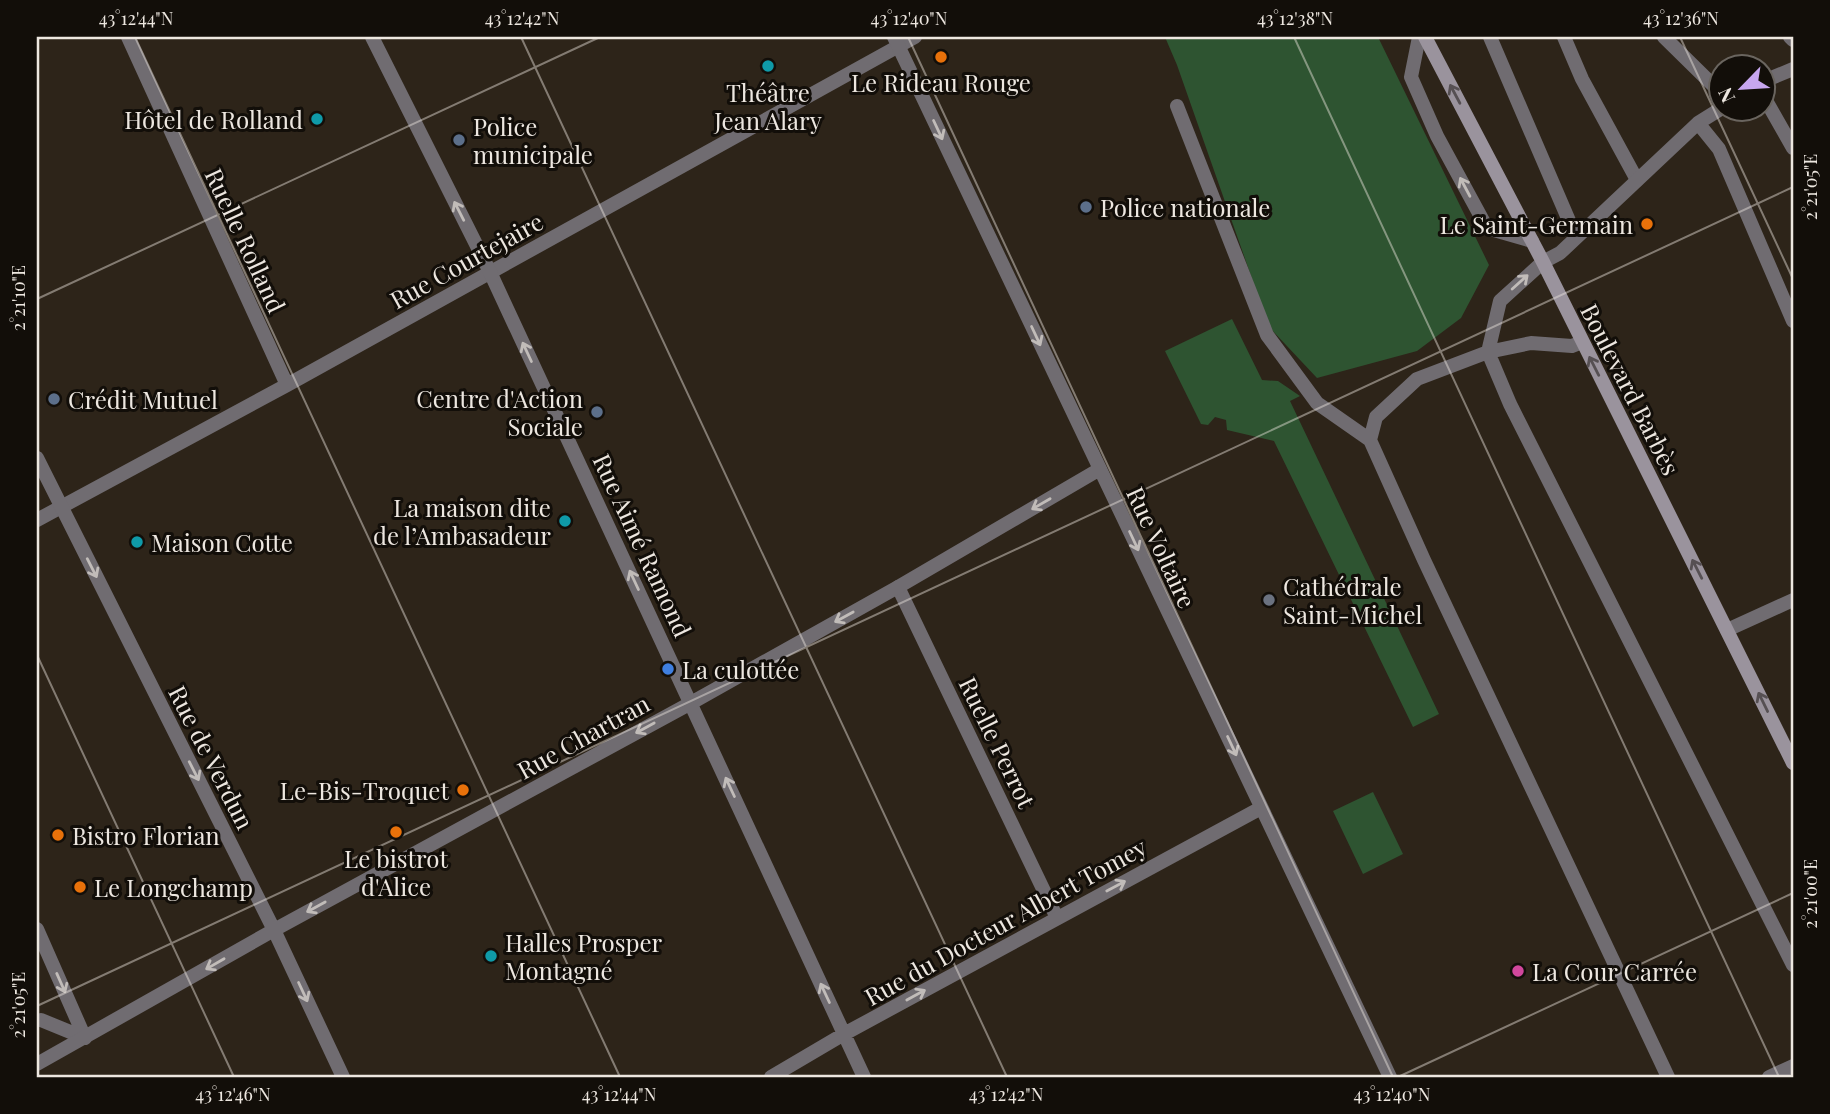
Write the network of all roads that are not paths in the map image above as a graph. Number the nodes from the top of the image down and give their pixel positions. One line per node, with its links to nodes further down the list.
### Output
1 (128, 37): 24 (street, Ruelle Rolland)
2 (372, 37): 20 (street, Rue Aimé Ramond, one-way to 2)
3 (915, 37): 9 (street, Rue Courtejaire)
4 (1419, 37): 18 (street, one-way to 4)
5 (1425, 37): 18 (main road, Boulevard Barbès, one-way to 5)
6 (1489, 37): 17 (street)
7 (1564, 37): 16 (street)
8 (1664, 37): 10 (street)
9 (896, 42): 20 (street, Rue Courtejaire); 27 (street, Rue Voltaire, one-way to 27)
10 (1708, 81)
11 (1177, 106): 25 (street)
12 (1708, 116): 14 (street)
13 (1778, 122): 15 (street)
14 (1698, 123): 16 (street); 21 (street)
15 (1793, 148)
16 (1637, 180): 17 (street)
17 (1576, 237): 19 (street)
18 (1532, 241): 19 (main road, Boulevard Barbès)
19 (1543, 261): 22 (main road, Boulevard Barbès); 23 (street, one-way to 19)
20 (490, 272): 24 (street, Rue Courtejaire); 33 (street, Rue Aimé Ramond, one-way to 20)
21 (1793, 321)
22 (1582, 342): 23 (street); 32 (main road, Boulevard Barbès, one-way to 22)
23 (1488, 352): 25 (street); 39 (street)
24 (287, 385): 28 (street, Rue Courtejaire)
25 (1370, 440): 49 (street)
26 (37, 458): 28 (street, Rue de Verdun)
27 (1100, 469): 30 (street, Rue Chartran, one-way to 30); 35 (street, Rue Voltaire, one-way to 35)
28 (61, 507): 29 (street, Rue Courtejaire); 38 (street, Rue de Verdun, one-way to 38)
29 (37, 520)
30 (898, 587): 33 (street, Rue Chartran, one-way to 33); 36 (street, Ruelle Perrot)
31 (1793, 600): 32 (street)
32 (1727, 630): 34 (main road, Boulevard Barbès, one-way to 32)
33 (691, 703): 38 (street, Rue Chartran, one-way to 38); 41 (street, Rue Aimé Ramond, one-way to 33)
34 (1793, 763)
35 (1261, 808): 36 (street, Rue du Docteur Albert Tomey, one-way to 35); 48 (street, Rue Voltaire)
36 (1057, 918): 41 (street, Rue du Docteur Albert Tomey, one-way to 36)
37 (37, 929): 42 (street, one-way to 42)
38 (274, 930): 42 (street, Rue Chartran, one-way to 42); 45 (street, Rue de Verdun, one-way to 45)
39 (1793, 965)
40 (41, 1020): 42 (street)
41 (844, 1034): 46 (street, Rue du Docteur Albert Tomey); 47 (street, Rue Aimé Ramond)
42 (85, 1038): 43 (street, Rue Chartran)
43 (37, 1064)
44 (1793, 1066): 50 (street)
45 (343, 1077)
46 (772, 1077)
47 (864, 1077)
48 (1390, 1077)
49 (1668, 1077)
50 (1769, 1077)

